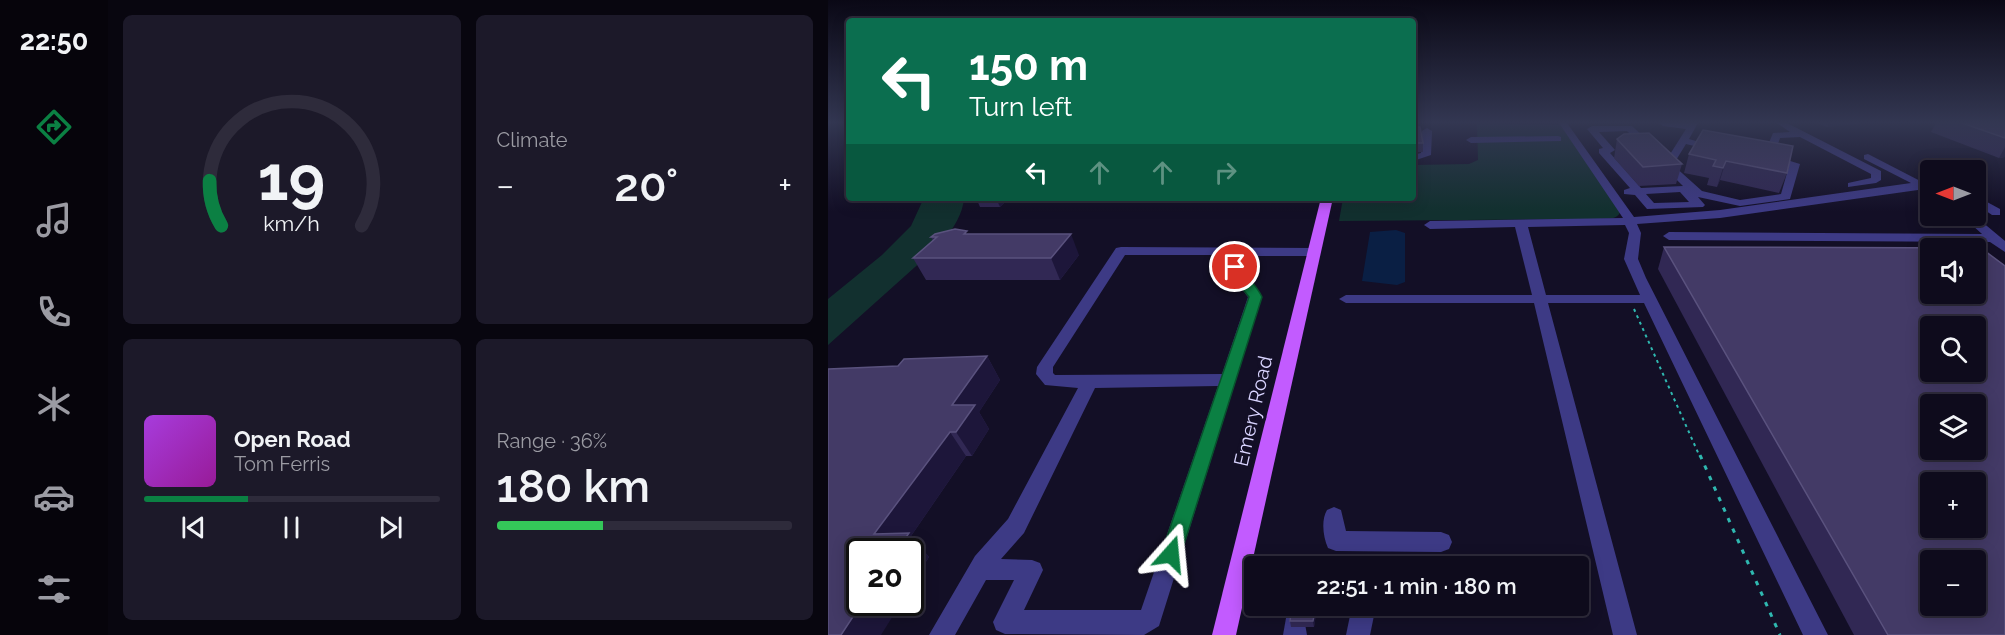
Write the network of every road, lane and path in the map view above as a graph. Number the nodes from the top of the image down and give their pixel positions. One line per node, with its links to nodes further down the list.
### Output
1 (1584, 152): 14 (lane)
2 (1612, 153): 13 (lane)
3 (1655, 153): 10 (lane)
4 (1676, 153): 10 (lane)
5 (1770, 153): 9 (lane)
6 (1844, 153): 16 (lane)
7 (1853, 153): 11 (lane)
8 (1754, 156): 9 (lane)
9 (1768, 158): 16 (lane)
10 (1668, 165): 15 (lane)
11 (1920, 184)
12 (1920, 188): 20 (lane)
13 (1638, 191): 14 (lane); 15 (lane); 15 (lane)
14 (1613, 193): 20 (lane)
15 (1694, 194): 16 (lane)
16 (1786, 197)
17 (1325, 201): 28 (main road, Emery Road)
18 (1986, 206): 19 (lane)
19 (1996, 212)
20 (1631, 221): 22 (lane); 31 (lane)
21 (1430, 225): 22 (lane)
22 (1521, 225): 30 (lane)
23 (1979, 226): 25 (lane)
24 (1669, 236): 25 (lane)
25 (1993, 238): 26 (lane)
26 (2005, 248)
27 (1243, 251): 28 (lane); 32 (lane); 33 (lane)
28 (1314, 252): 39 (main road, Emery Road)
29 (1346, 299): 30 (lane)
30 (1540, 299): 31 (lane); 41 (lane)
31 (1642, 303): 42 (path); 43 (lane)
32 (1229, 380): 33 (lane); 36 (lane)
33 (1089, 382): 36 (lane)
34 (1334, 516): 35 (lane)
35 (1441, 542)
36 (980, 569): 38 (lane)
37 (1362, 616): 40 (lane)
38 (941, 635)
39 (1224, 635)
40 (1358, 635)
41 (1625, 635)
42 (1780, 635)
43 (1816, 635)

